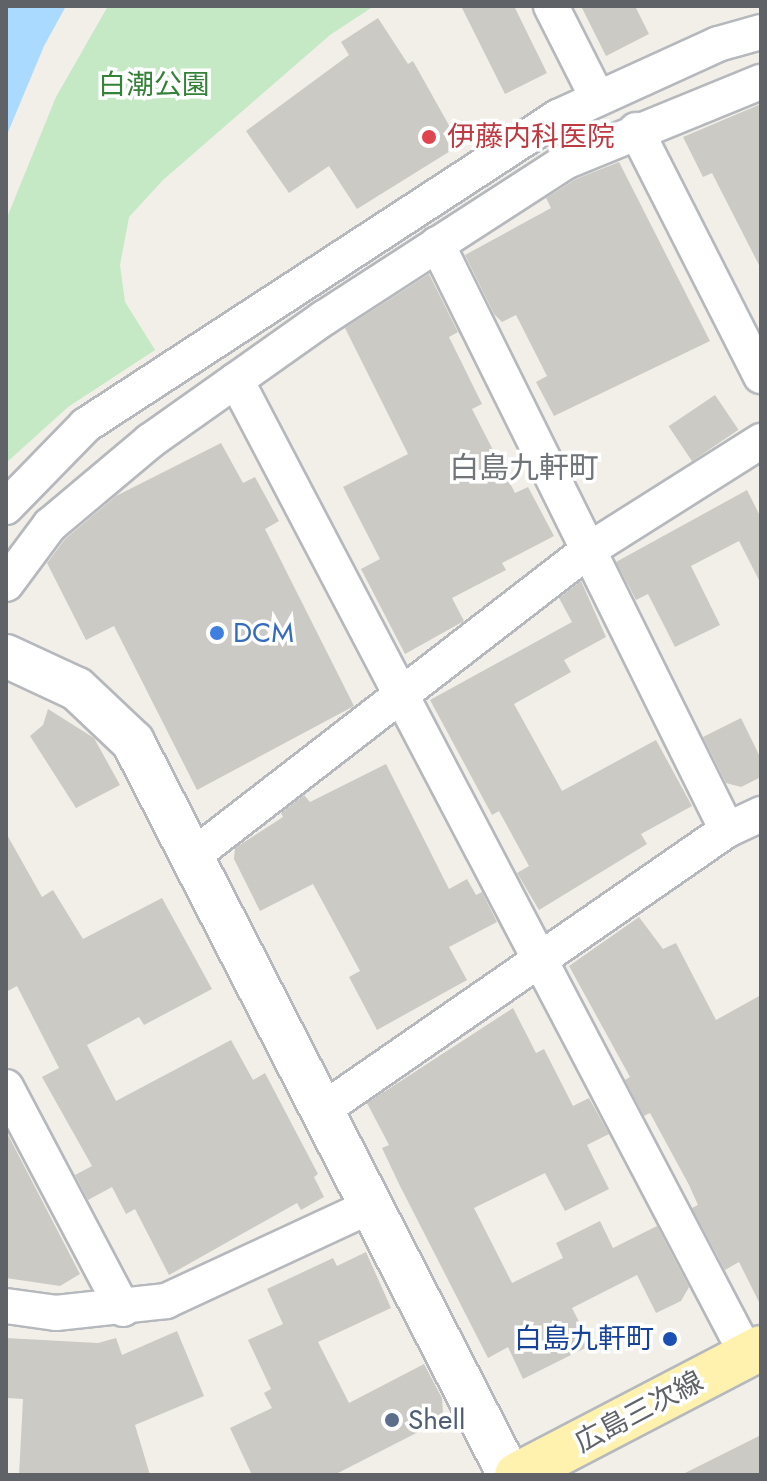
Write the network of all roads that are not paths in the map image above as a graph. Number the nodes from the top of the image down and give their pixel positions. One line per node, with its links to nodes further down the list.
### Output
1 (551, 6): 4 (street)
2 (761, 32): 4 (street)
3 (761, 82): 5 (street)
4 (596, 95): 10 (street)
5 (636, 130): 6 (street); 7 (street)
6 (437, 244): 8 (street); 11 (street)
7 (761, 376)
8 (236, 380): 12 (street); 14 (street)
9 (761, 441): 11 (street)
10 (6, 507)
11 (587, 551): 14 (street); 16 (street)
12 (6, 584)
13 (6, 656): 17 (street)
14 (402, 693): 17 (street); 18 (street)
15 (761, 814): 16 (street)
16 (727, 830): 18 (street)
17 (194, 855): 20 (street)
18 (541, 960): 20 (street); 24 (street)
19 (6, 1087): 23 (street)
20 (324, 1109): 21 (street)
21 (373, 1205): 23 (street); 25 (street)
22 (6, 1306): 23 (street)
23 (123, 1309)
24 (754, 1352): 26 (main road, 広島三次線)
25 (509, 1475)
26 (517, 1475)

